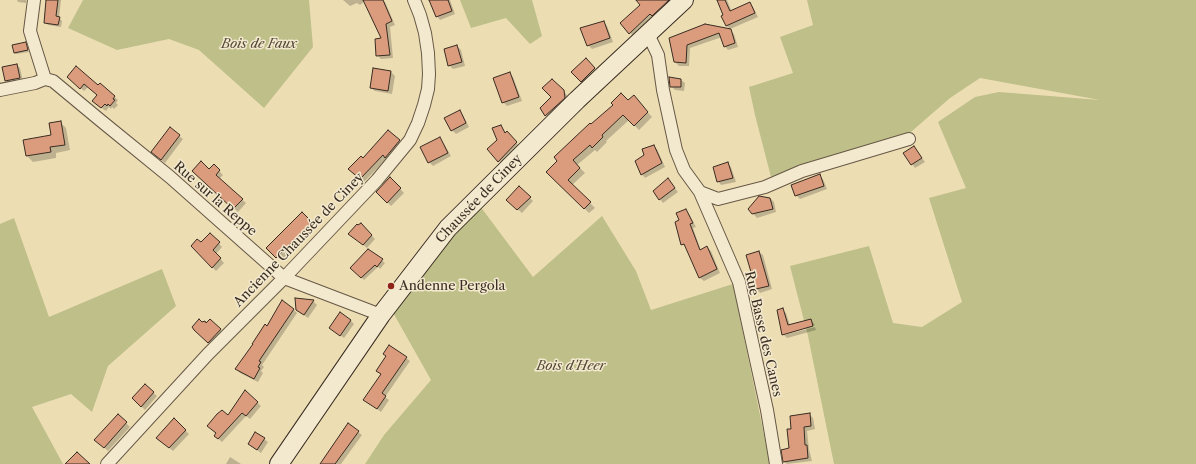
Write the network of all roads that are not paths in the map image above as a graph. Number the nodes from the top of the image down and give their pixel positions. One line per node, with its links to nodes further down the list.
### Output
1 (34, 0): 5 (street)
2 (414, 0): 9 (street, Ancienne Chaussée de Ciney)
3 (684, 0): 4 (main road, Chaussée de Ciney)
4 (648, 34): 8 (street, Rue Basse des Canes); 10 (main road, Chaussée de Ciney)
5 (45, 79): 6 (street); 9 (street, Rue sur la Reppe)
6 (0, 90)
7 (909, 139): 8 (street)
8 (700, 192): 13 (street, Rue Basse des Canes)
9 (284, 278): 10 (street, Rue sur la Reppe); 11 (street, Ancienne Chaussée de Ciney)
10 (381, 315): 12 (main road, Chaussée de Ciney)
11 (107, 464)
12 (279, 464)
13 (776, 464)

